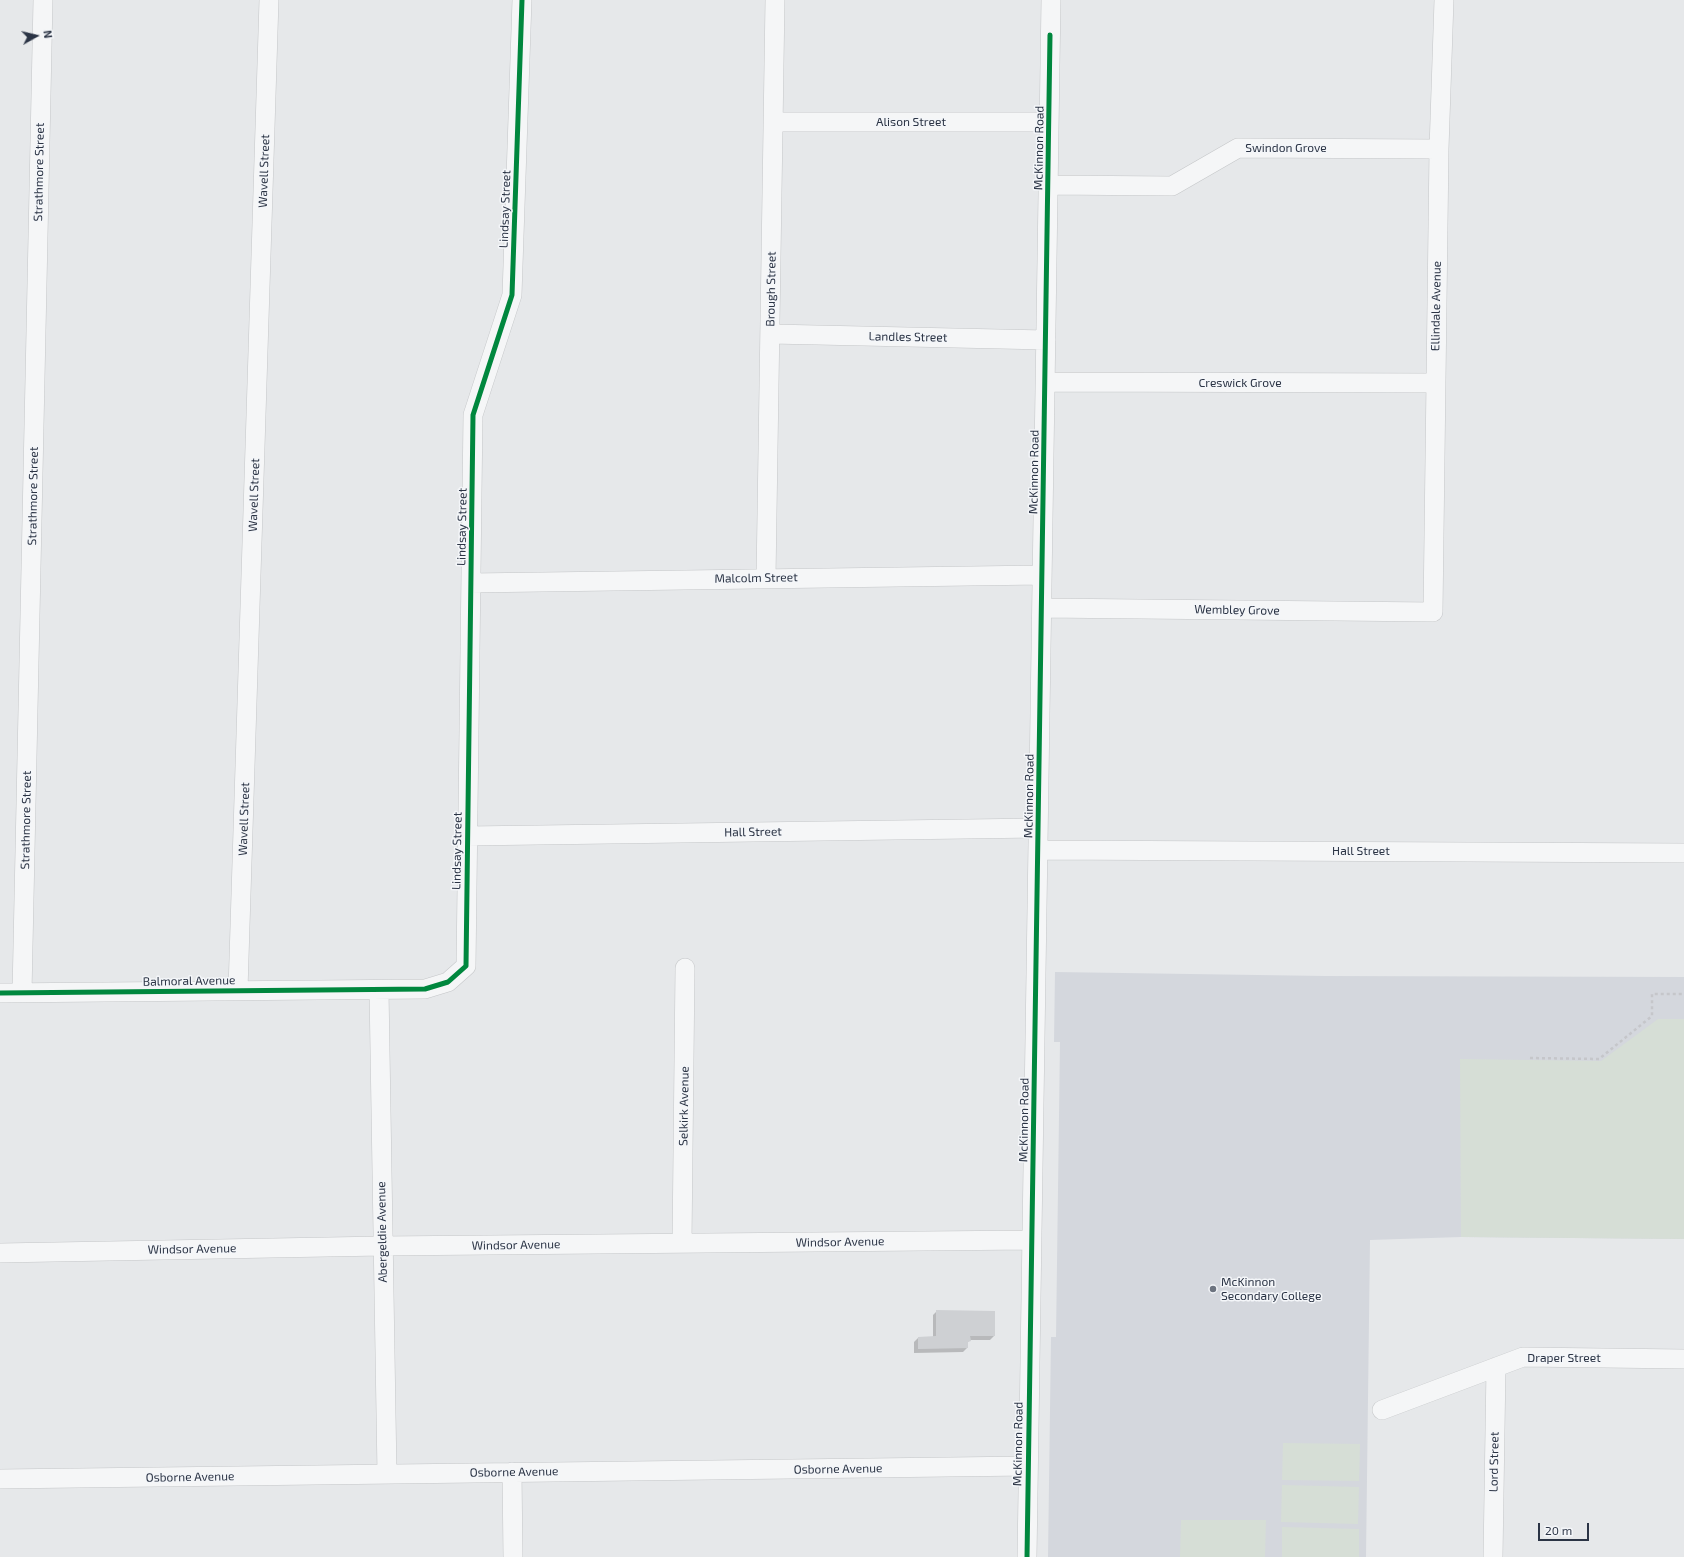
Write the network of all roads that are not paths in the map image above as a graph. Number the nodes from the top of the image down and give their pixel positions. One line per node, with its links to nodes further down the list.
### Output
1 (43, 0): 28 (street, Strathmore Street)
2 (269, 0): 25 (street, Wavell Street)
3 (522, 0): 17 (street, Lindsay Street)
4 (775, 0): 7 (street, Brough Street)
5 (1051, 0): 8 (street, McKinnon Road)
6 (1444, 0): 9 (street, Ellindale Avenue)
7 (774, 122): 8 (street, Alison Street); 11 (street, Brough Street)
8 (1049, 122): 10 (street, McKinnon Road)
9 (1439, 149): 10 (street, Swindon Grove); 14 (street, Ellindale Avenue)
10 (1048, 185): 12 (street, McKinnon Road)
11 (771, 334): 12 (street, Landles Street); 16 (street, Brough Street)
12 (1046, 340): 13 (street, McKinnon Road)
13 (1045, 382): 14 (street, Creswick Grove); 15 (street, McKinnon Road)
14 (1435, 383): 19 (street, Ellindale Avenue)
15 (1042, 574): 16 (street, Malcolm Street); 18 (street, McKinnon Road)
16 (766, 578): 17 (street, Malcolm Street)
17 (471, 583): 21 (street, Lindsay Street)
18 (1042, 608): 19 (street, Wembley Grove); 20 (street, McKinnon Road)
19 (1432, 612)
20 (1038, 828): 21 (street, Hall Street); 22 (street, McKinnon Road)
21 (468, 836): 26 (street, Lindsay Street)
22 (1038, 850): 23 (street, Hall Street); 29 (street, McKinnon Road)
23 (1684, 853)
24 (685, 968): 30 (street, Selkirk Avenue)
25 (238, 990): 26 (street, Balmoral Avenue); 28 (street, Balmoral Avenue)
26 (378, 990): 31 (street, Abergeldie Avenue)
27 (0, 993): 28 (street, Balmoral Avenue)
28 (22, 993)
29 (1032, 1240): 30 (street, Windsor Avenue); 36 (street, McKinnon Road)
30 (682, 1243): 31 (street, Windsor Avenue)
31 (382, 1246): 32 (street, Windsor Avenue); 38 (street, Abergeldie Avenue)
32 (0, 1252)
33 (1684, 1358): 34 (street, Draper Street)
34 (1496, 1367): 35 (street, Draper Street); 42 (street, Lord Street)
35 (1382, 1410)
36 (1028, 1466): 37 (street, Osborne Avenue); 41 (street, McKinnon Road)
37 (512, 1472): 38 (street, Osborne Avenue); 40 (street)
38 (386, 1474): 39 (street, Osborne Avenue)
39 (0, 1479)
40 (512, 1557)
41 (1027, 1557)
42 (1493, 1557)

